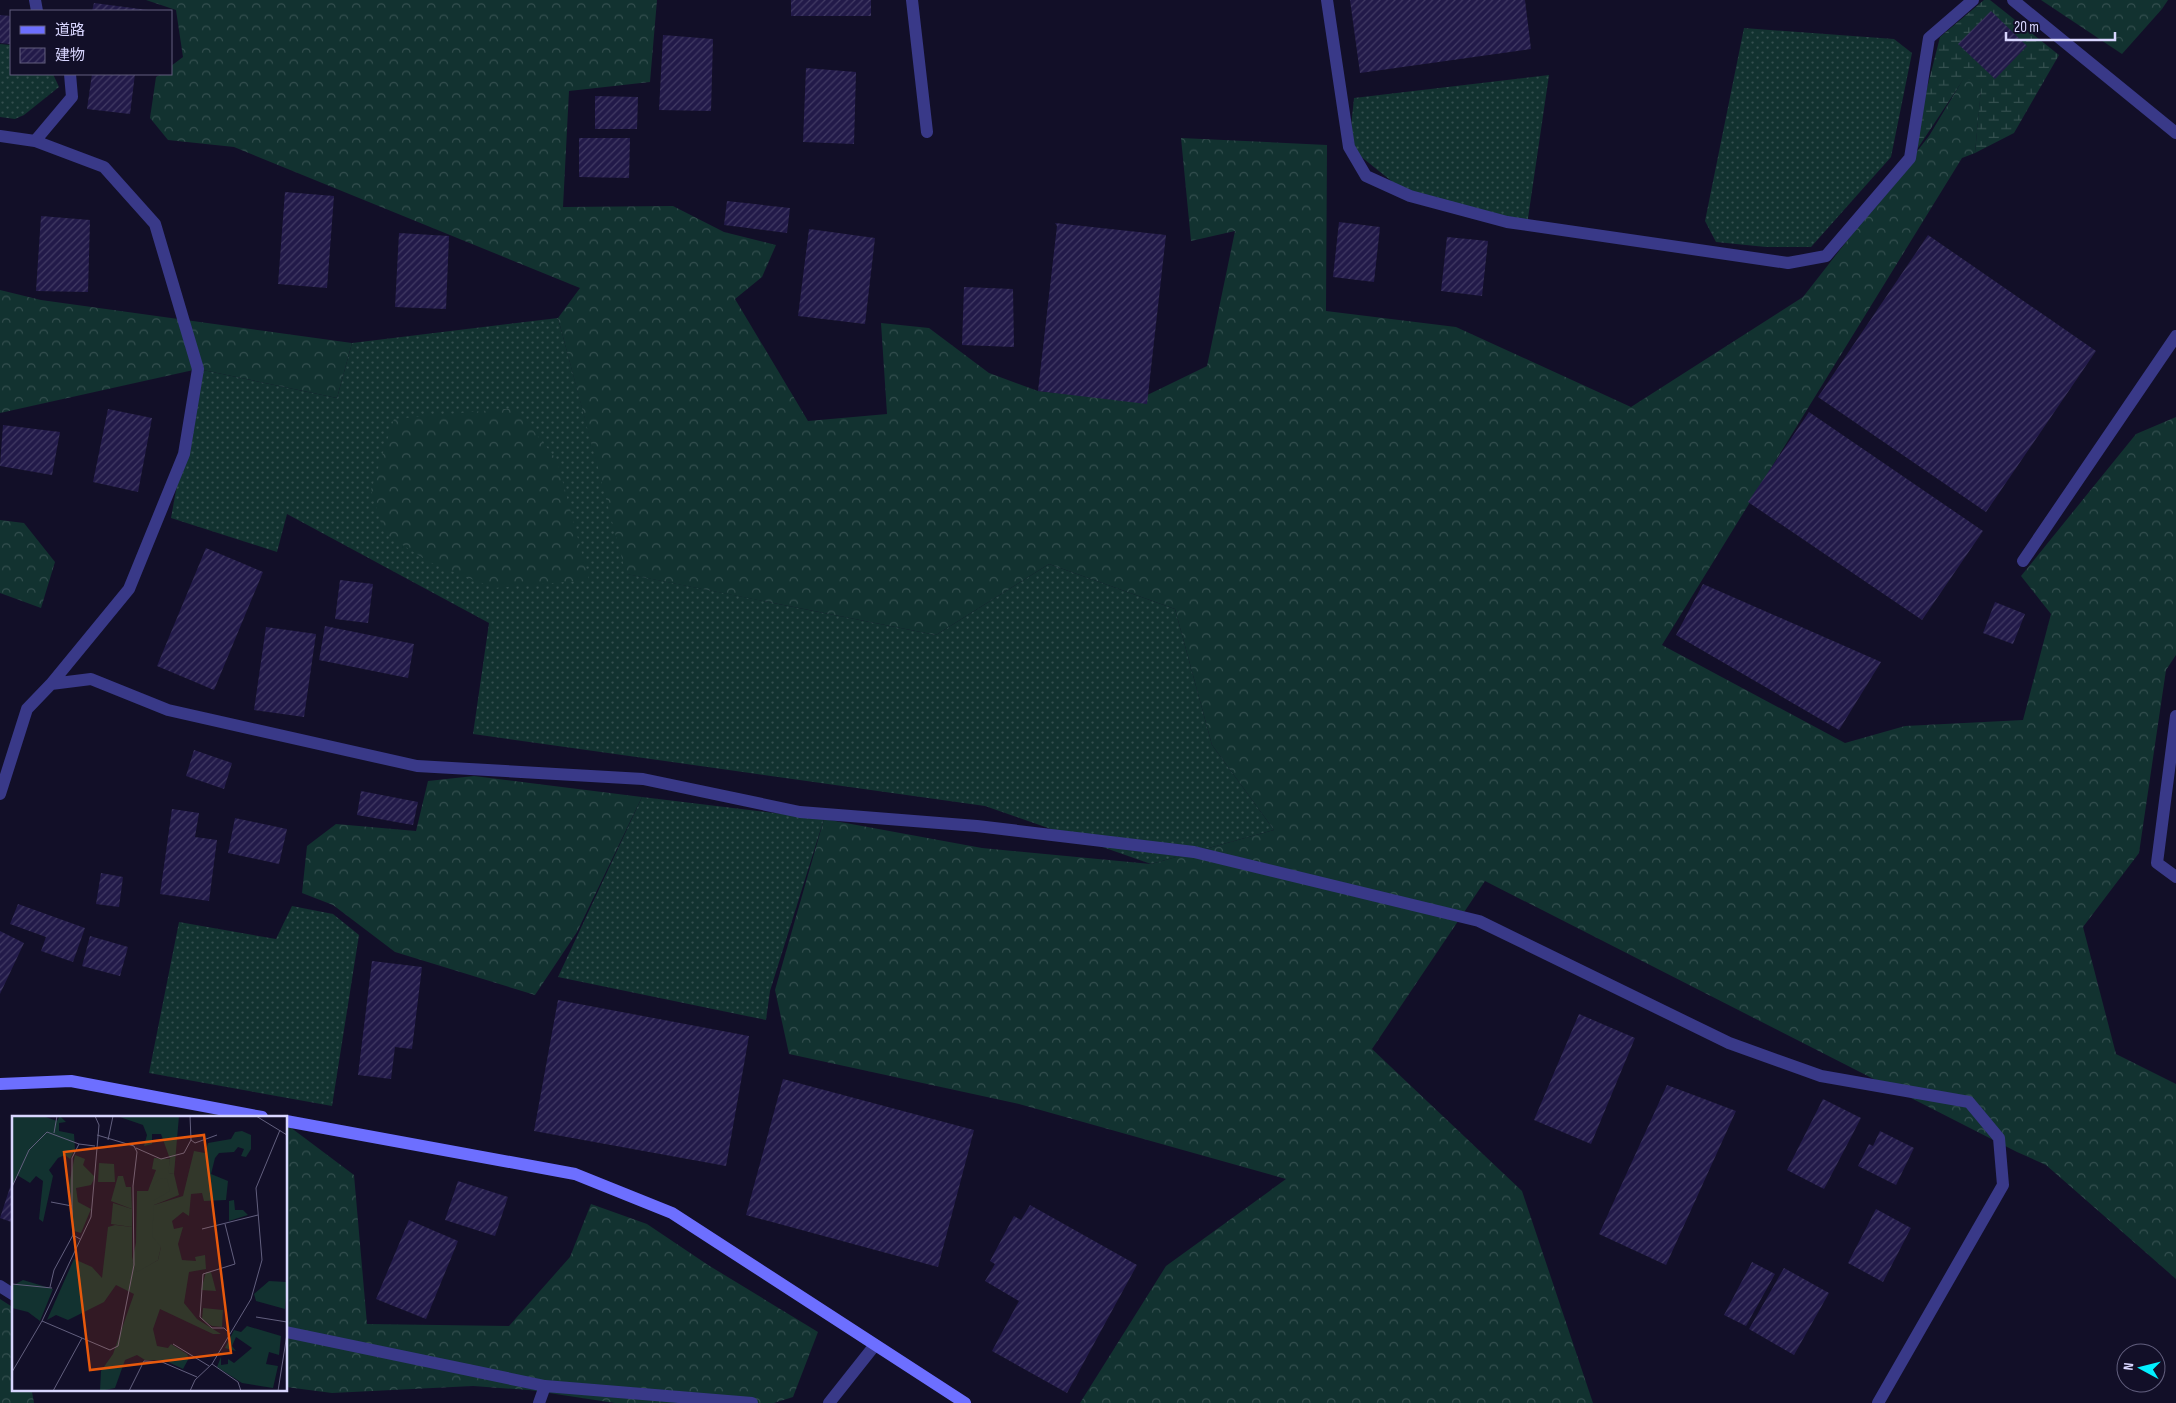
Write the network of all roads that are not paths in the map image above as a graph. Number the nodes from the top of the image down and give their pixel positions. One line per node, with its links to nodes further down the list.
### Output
1 (912, 0): 6 (street)
2 (1327, 0): 3 (street)
3 (1973, 0)
4 (2013, 0): 7 (street)
5 (70, 75): 9 (street)
6 (927, 132)
7 (2176, 133)
8 (0, 136): 9 (street)
9 (35, 141): 12 (street)
10 (2176, 336): 11 (street)
11 (2023, 561)
12 (51, 684): 14 (street); 28 (street)
13 (2176, 716): 15 (street)
14 (0, 794)
15 (2176, 877)
16 (0, 1084): 17 (street)
17 (257, 1116)
18 (288, 1121): 22 (street)
19 (0, 1286): 20 (street)
20 (12, 1294)
21 (288, 1332): 23 (street)
22 (875, 1345): 26 (street); 27 (street)
23 (545, 1386): 24 (street); 25 (street)
24 (539, 1403)
25 (752, 1403)
26 (829, 1403)
27 (965, 1403)
28 (1878, 1403)

